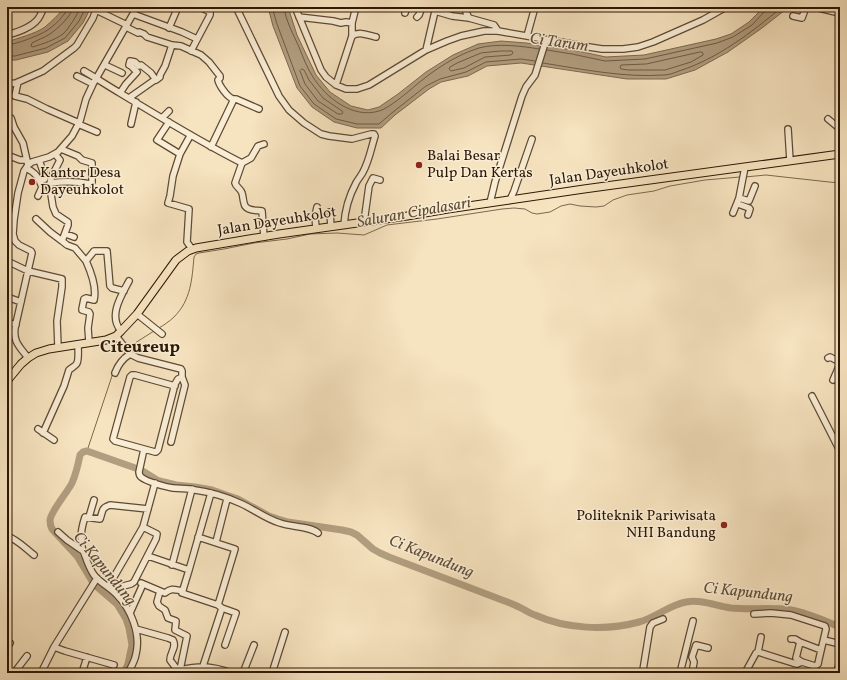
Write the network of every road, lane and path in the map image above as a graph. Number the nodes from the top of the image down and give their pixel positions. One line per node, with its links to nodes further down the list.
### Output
1 (44, 7): 27 (street)
2 (137, 7): 18 (street)
3 (178, 7): 25 (street)
4 (200, 7): 31 (street)
5 (236, 7): 90 (street)
6 (295, 7): 20 (street)
7 (356, 7): 23 (street)
8 (422, 7): 21 (street)
9 (466, 7): 22 (street)
10 (535, 7): 29 (street)
11 (726, 7): 32 (street)
12 (806, 7): 19 (street)
13 (815, 7): 16 (street)
14 (96, 8): 24 (street); 42 (street)
15 (436, 9): 22 (street); 34 (street)
16 (831, 9): 17 (street)
17 (840, 13)
18 (133, 14): 24 (street); 25 (street)
19 (793, 16)
20 (299, 17): 23 (street); 45 (street)
21 (417, 17)
22 (469, 18): 26 (street)
23 (352, 23): 28 (street)
24 (126, 26): 33 (street); 36 (street)
25 (169, 28): 31 (street)
26 (498, 31): 29 (street); 34 (street)
27 (7, 35)
28 (352, 36): 30 (street); 45 (street)
29 (527, 36): 32 (street)
30 (376, 37)
31 (197, 39): 35 (street)
32 (546, 40): 83 (street)
33 (172, 44): 35 (street); 41 (street)
34 (426, 50): 45 (street)
35 (190, 51): 48 (street)
36 (104, 65): 38 (street); 40 (street)
37 (84, 71): 40 (street)
38 (122, 73)
39 (77, 76): 44 (street)
40 (97, 78): 44 (street); 46 (street)
41 (156, 80): 46 (street); 47 (street)
42 (18, 82): 43 (street); 56 (street)
43 (7, 84)
44 (93, 84): 56 (street)
45 (336, 86)
46 (120, 93): 47 (street)
47 (129, 98): 49 (street)
48 (234, 99): 50 (street); 64 (street)
49 (136, 102): 52 (street); 57 (street)
50 (259, 109)
51 (169, 111): 52 (street)
52 (162, 118): 55 (street)
53 (7, 119): 74 (street)
54 (828, 119): 59 (street)
55 (169, 122): 61 (street); 69 (street)
56 (79, 123): 60 (street); 65 (street)
57 (131, 124)
58 (788, 129): 71 (street)
59 (840, 129)
60 (97, 132)
61 (190, 136): 64 (street); 69 (street)
62 (532, 139): 81 (street)
63 (264, 144): 73 (street)
64 (212, 148): 73 (street)
65 (61, 149): 66 (street); 78 (street)
66 (55, 154): 70 (street); 78 (street)
67 (840, 154): 71 (main road, Jalan Dayeuhkolot)
68 (7, 155): 74 (street)
69 (179, 156): 72 (street); 97 (street)
70 (39, 160): 74 (street); 77 (street)
71 (790, 161): 75 (main road, Jalan Dayeuhkolot)
72 (186, 162)
73 (242, 163): 95 (street)
74 (27, 164): 77 (street); 100 (street)
75 (744, 167): 81 (main road, Jalan Dayeuhkolot); 82 (street)
76 (380, 180): 89 (street)
77 (41, 184): 78 (street); 80 (street)
78 (50, 185): 93 (street)
79 (755, 186): 82 (street)
80 (38, 196)
81 (510, 200): 83 (main road, Jalan Dayeuhkolot)
82 (738, 201): 86 (street); 87 (street)
83 (490, 203): 89 (main road, Jalan Dayeuhkolot)
84 (318, 207): 92 (street)
85 (330, 212): 91 (street)
86 (733, 213)
87 (748, 215)
88 (36, 219): 96 (street)
89 (364, 222): 90 (main road, Jalan Dayeuhkolot)
90 (344, 225): 91 (main road, Jalan Dayeuhkolot)
91 (331, 227): 92 (main road, Jalan Dayeuhkolot)
92 (317, 229): 95 (main road, Jalan Dayeuhkolot)
93 (66, 234): 94 (street); 96 (street)
94 (74, 237)
95 (264, 237): 97 (main road, Jalan Dayeuhkolot)
96 (62, 241): 98 (street)
97 (192, 249): 105 (main road, Jalan Dayeuhkolot)
98 (86, 260): 102 (street); 110 (street)
99 (7, 262): 100 (street)
100 (28, 271): 104 (street); 112 (street)
101 (129, 281): 102 (street)
102 (124, 291): 109 (street)
103 (7, 297): 104 (street)
104 (21, 302): 107 (street)
105 (137, 314): 108 (street); 109 (main road, Jalan Dayeuhkolot)
106 (7, 322): 107 (street)
107 (16, 325): 114 (street)
108 (158, 331)
109 (118, 334): 110 (main road); 113 (street)
110 (89, 342): 111 (main road)
111 (78, 344): 112 (main road); 124 (street)
112 (58, 347): 114 (main road)
113 (128, 352): 117 (street); 118 (street)
114 (28, 358): 120 (main road)
115 (830, 358): 116 (street)
116 (840, 363): 119 (street)
117 (115, 373)
118 (182, 377): 121 (street); 126 (street)
119 (833, 380)
120 (7, 381)
121 (175, 386): 127 (street); 127 (street)
122 (812, 396): 128 (street)
123 (38, 429): 124 (street)
124 (44, 433): 125 (street)
125 (54, 440)
126 (171, 442)
127 (144, 449): 129 (street)
128 (840, 452)
129 (155, 483): 130 (street); 134 (street)
130 (192, 489): 131 (street); 145 (street)
131 (211, 493): 132 (street); 140 (street)
132 (228, 499): 138 (street); 141 (street)
133 (94, 500): 135 (street)
134 (148, 509): 135 (street); 136 (street)
135 (89, 517): 142 (street)
136 (143, 527): 144 (street); 150 (street)
137 (58, 532): 142 (street)
138 (318, 533)
139 (7, 536): 143 (street)
140 (198, 538): 141 (street); 146 (street)
141 (216, 542): 153 (street)
142 (83, 551): 147 (street)
143 (34, 555)
144 (148, 556): 145 (street); 148 (street)
145 (172, 564): 146 (street)
146 (189, 570): 151 (street)
147 (96, 579): 150 (street); 167 (street)
148 (135, 580): 149 (street); 150 (street)
149 (143, 584): 152 (street); 154 (street)
150 (110, 588): 154 (street)
151 (183, 591): 152 (street); 153 (street)
152 (160, 592): 177 (street)
153 (220, 607): 165 (street); 176 (street)
154 (130, 613): 158 (street)
155 (754, 614): 162 (street)
156 (663, 620): 186 (street)
157 (693, 621): 187 (street)
158 (136, 629): 177 (street); 182 (street)
159 (285, 632): 185 (street)
160 (761, 637): 170 (street)
161 (791, 639): 163 (street)
162 (824, 640): 164 (street); 169 (street)
163 (800, 642): 169 (street); 174 (street)
164 (840, 644)
165 (225, 645)
166 (254, 645): 184 (street)
167 (54, 647): 172 (street); 180 (street)
168 (708, 648): 188 (street)
169 (821, 650): 174 (street)
170 (758, 652): 174 (street); 189 (street)
171 (28, 656): 179 (street)
172 (87, 657): 175 (street); 181 (street)
173 (840, 660): 190 (street)
174 (802, 662)
175 (114, 665)
176 (203, 666): 178 (street); 183 (street)
177 (180, 670): 178 (street)
178 (191, 670)
179 (14, 673)
180 (41, 673)
181 (82, 673)
182 (128, 673)
183 (232, 673)
184 (243, 673)
185 (272, 673)
186 (651, 673)
187 (680, 673)
188 (692, 673)
189 (745, 673)
190 (837, 673)

